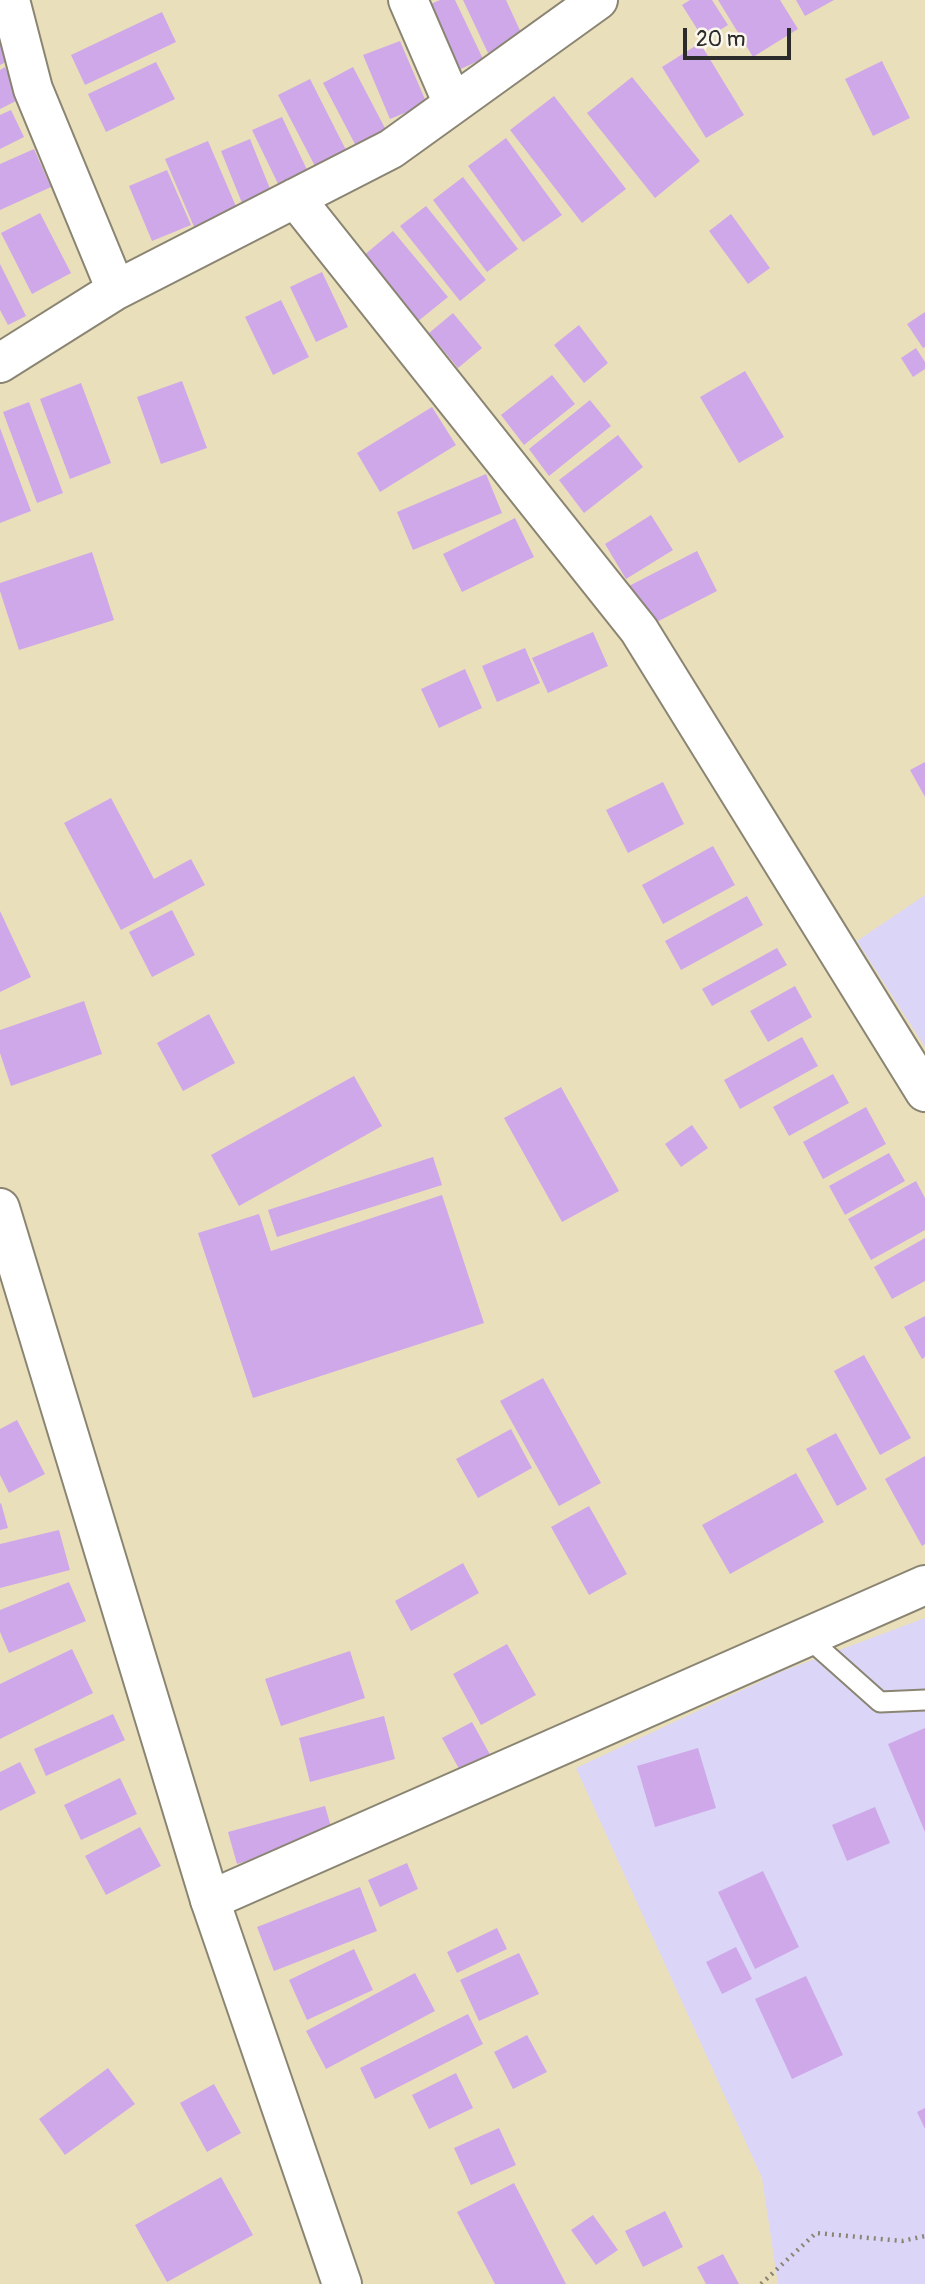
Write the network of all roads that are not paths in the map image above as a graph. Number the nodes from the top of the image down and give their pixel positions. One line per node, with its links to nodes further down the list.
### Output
1 (10, 0): 6 (street)
2 (408, 0): 4 (street)
3 (598, 0): 4 (street)
4 (453, 104): 5 (street)
5 (295, 198): 6 (street); 8 (street)
6 (116, 290): 7 (street)
7 (0, 363)
8 (925, 1092)
9 (0, 1208): 13 (street)
10 (925, 1585): 11 (street)
11 (807, 1637): 12 (lane); 13 (street)
12 (925, 1700)
13 (209, 1900): 14 (street)
14 (342, 2284)

